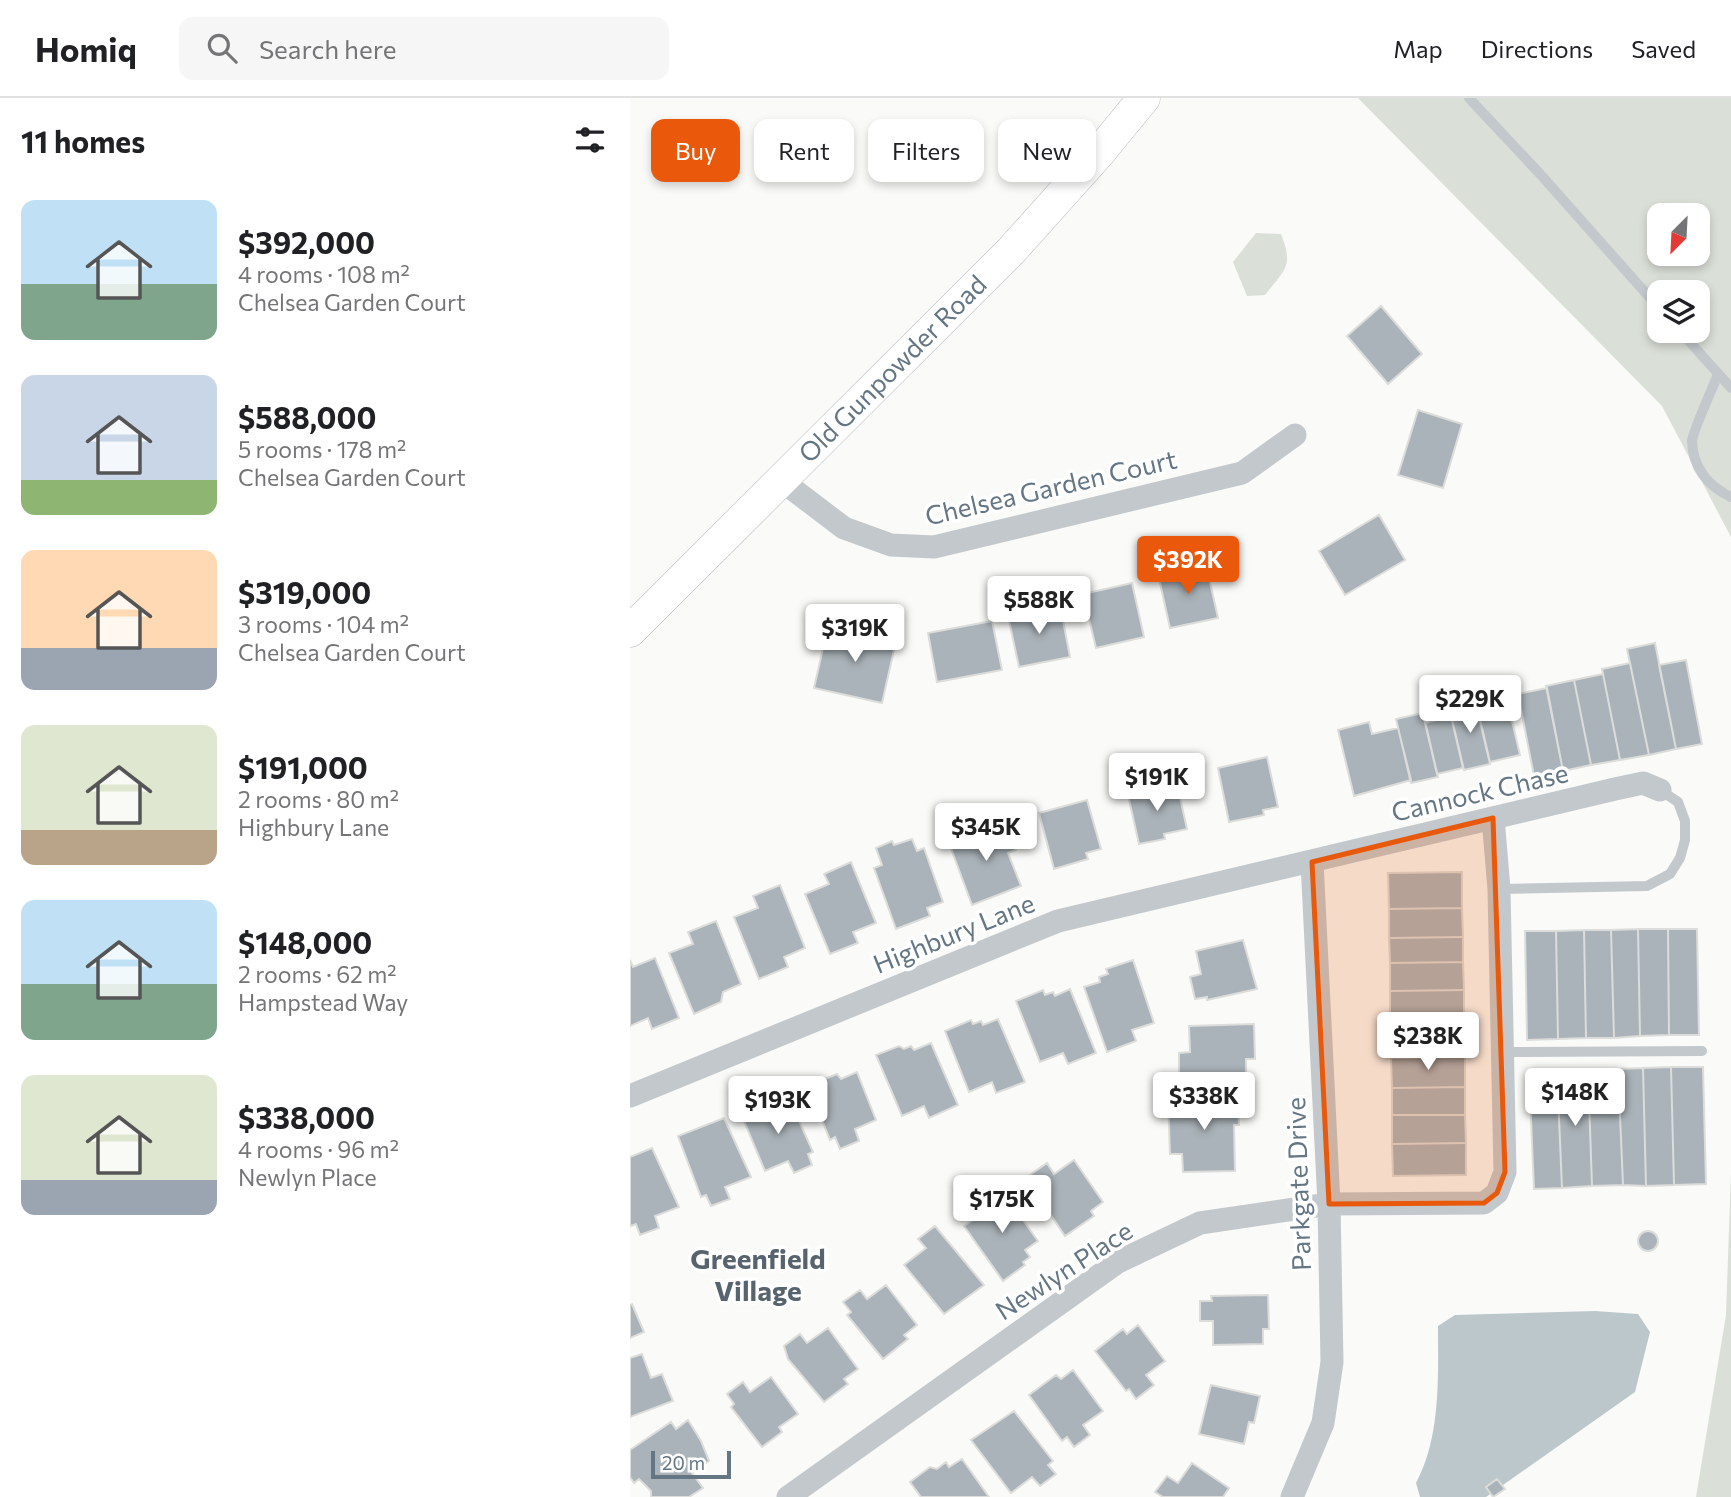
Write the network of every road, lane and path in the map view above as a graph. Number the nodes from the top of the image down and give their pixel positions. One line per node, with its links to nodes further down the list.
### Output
1 (1144, 98): 8 (main road, Old Gunpowder Road)
2 (1469, 98): 3 (lane)
3 (1647, 294)
4 (1691, 343): 5 (lane)
5 (1718, 374): 6 (lane); 9 (lane)
6 (1731, 388)
7 (1295, 435): 8 (street, Chelsea Garden Court)
8 (782, 481): 10 (main road, Old Gunpowder Road)
9 (1731, 497)
10 (630, 631)
11 (1660, 790): 12 (street, Cannock Chase); 14 (lane)
12 (1493, 818): 13 (street, Cannock Chase); 14 (street, Newlyn Place)
13 (1312, 862): 17 (street, Highbury Lane); 18 (street, Parkgate Drive)
14 (1499, 888): 16 (street, Newlyn Place)
15 (1702, 1051): 16 (lane)
16 (1503, 1052): 18 (street, Newlyn Place)
17 (630, 1096)
18 (1329, 1204): 19 (street, Newlyn Place); 20 (street, Parkgate Drive)
19 (788, 1497)
20 (1292, 1497)

